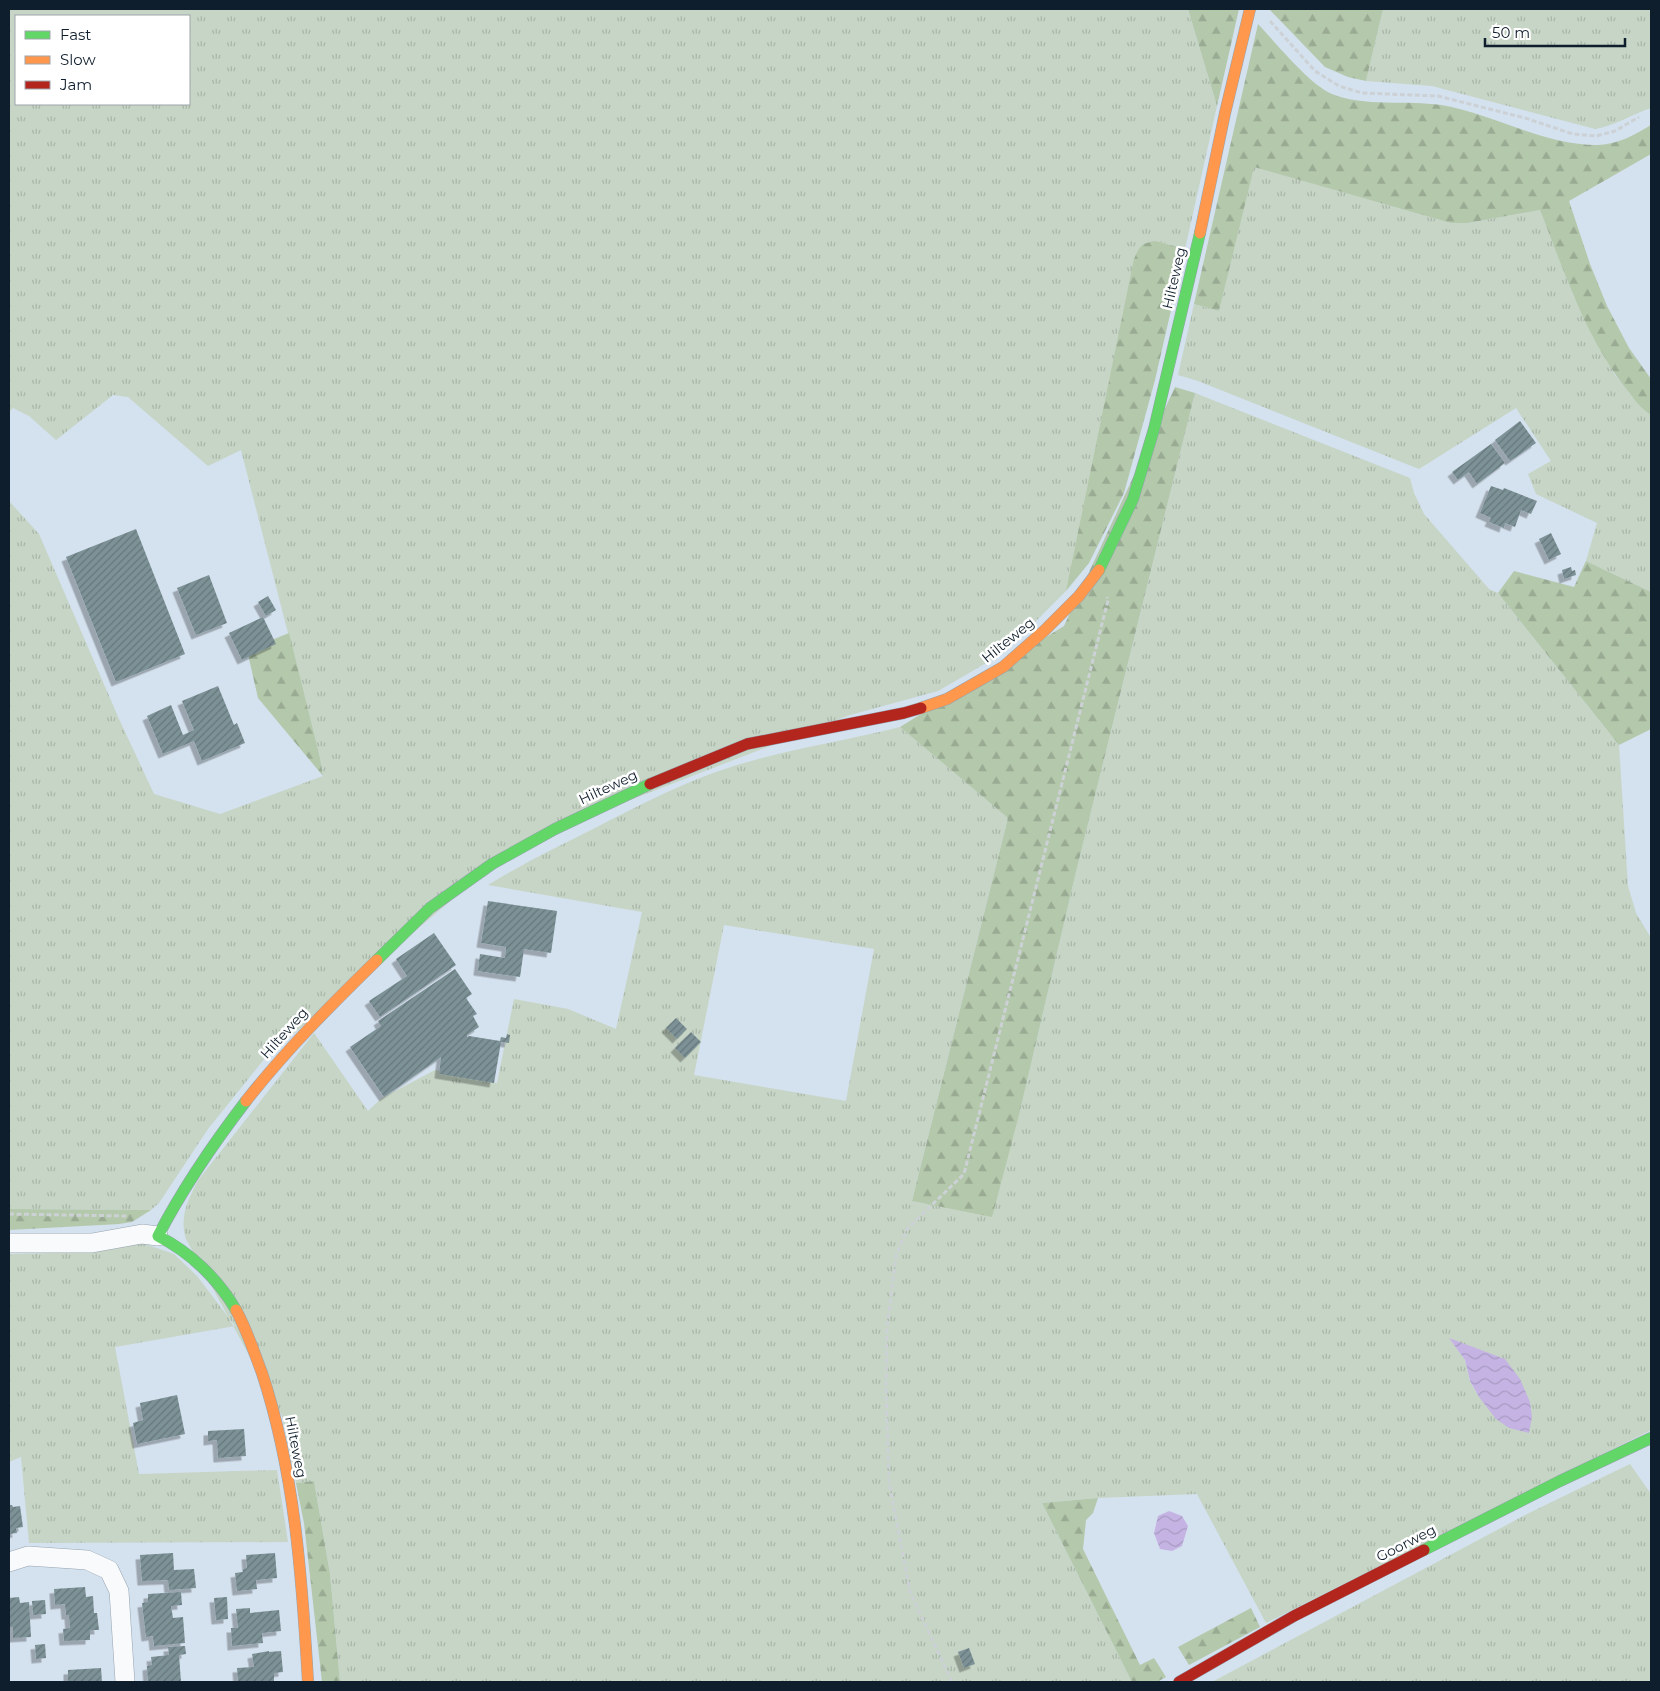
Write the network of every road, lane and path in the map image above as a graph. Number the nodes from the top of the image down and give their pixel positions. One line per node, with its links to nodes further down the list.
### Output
1 (1250, 10): 2 (path); 3 (street, Hilteweg)
2 (1639, 117)
3 (1099, 571): 6 (street, Hilteweg); 12 (path)
4 (9, 1214): 5 (path)
5 (130, 1216)
6 (158, 1236): 7 (street); 11 (street, Hilteweg)
7 (9, 1243)
8 (1651, 1438): 13 (street, Goorweg)
9 (9, 1562): 10 (street)
10 (125, 1682)
11 (308, 1682)
12 (952, 1682)
13 (1179, 1682)

